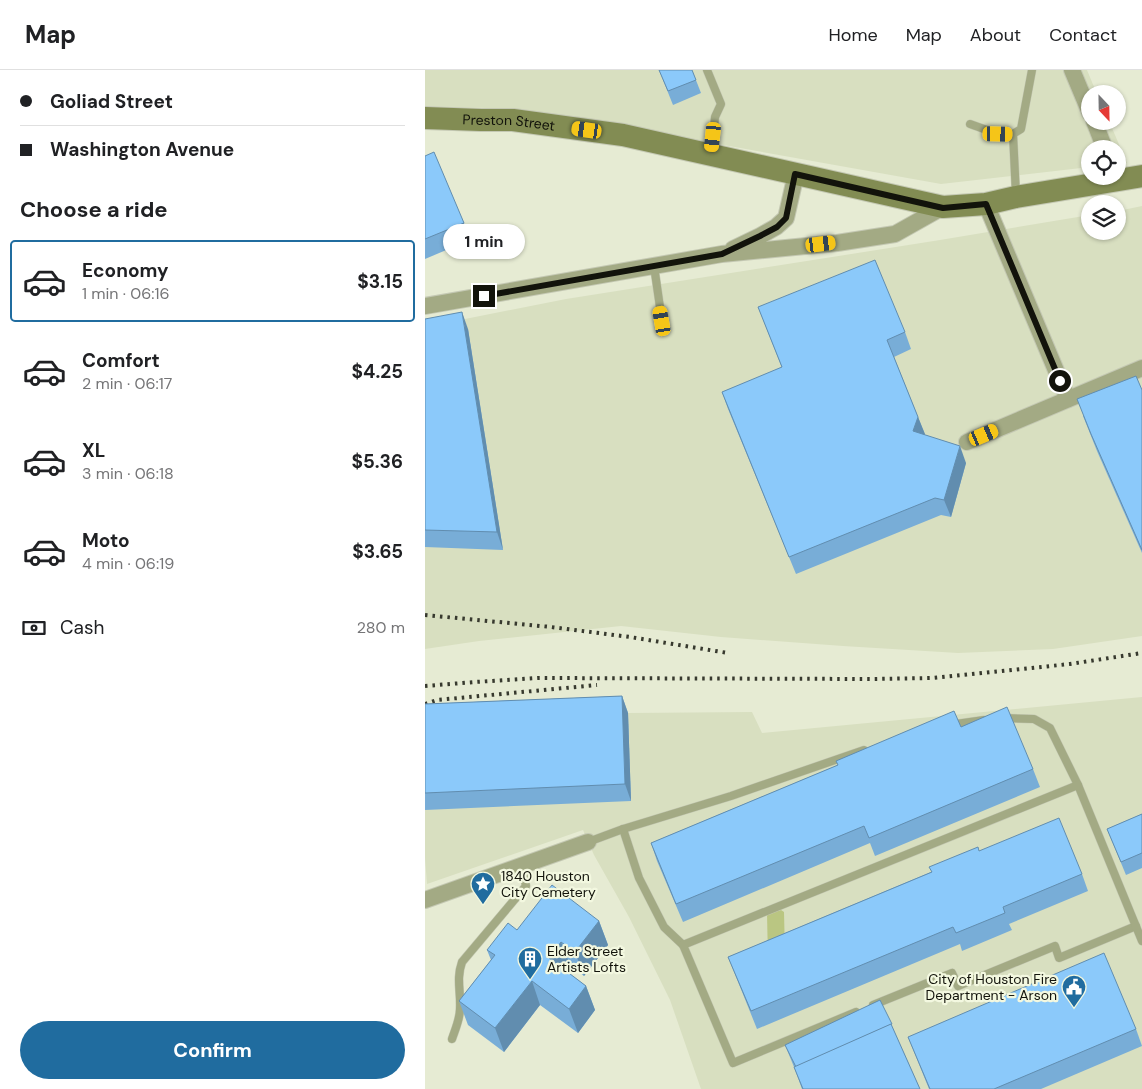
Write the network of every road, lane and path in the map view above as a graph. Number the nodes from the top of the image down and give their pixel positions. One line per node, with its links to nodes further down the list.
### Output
1 (707, 70): 8 (lane)
2 (1032, 70): 7 (lane)
3 (1072, 70): 4 (street)
4 (1081, 91)
5 (425, 118): 8 (main road, Preston Street)
6 (970, 124): 7 (lane)
7 (1013, 134): 13 (lane)
8 (711, 154): 9 (main road, Preston Street)
9 (795, 174): 15 (main road, Preston Street); 16 (street)
10 (1142, 176): 11 (main road, Preston Street)
11 (1126, 177)
12 (1081, 185): 13 (main road, Preston Street)
13 (1016, 197): 14 (main road, Preston Street)
14 (986, 204): 15 (main road, Preston Street); 21 (street)
15 (943, 208): 16 (street)
16 (722, 254): 17 (street)
17 (654, 266): 18 (street); 19 (lane)
18 (425, 306)
19 (662, 321)
20 (1142, 368): 21 (street)
21 (1068, 400): 22 (street)
22 (967, 442)
23 (999, 718): 27 (lane)
24 (990, 719): 25 (lane)
25 (945, 726)
26 (871, 748): 28 (lane)
27 (1078, 785): 32 (lane); 34 (lane)
28 (623, 829): 29 (lane); 34 (lane)
29 (588, 842): 30 (street)
30 (521, 866): 31 (street); 37 (lane)
31 (425, 900)
32 (1136, 926): 33 (lane); 35 (lane)
33 (1142, 941)
34 (683, 945): 36 (lane)
35 (870, 1006)
36 (861, 1010)
37 (453, 1039)

